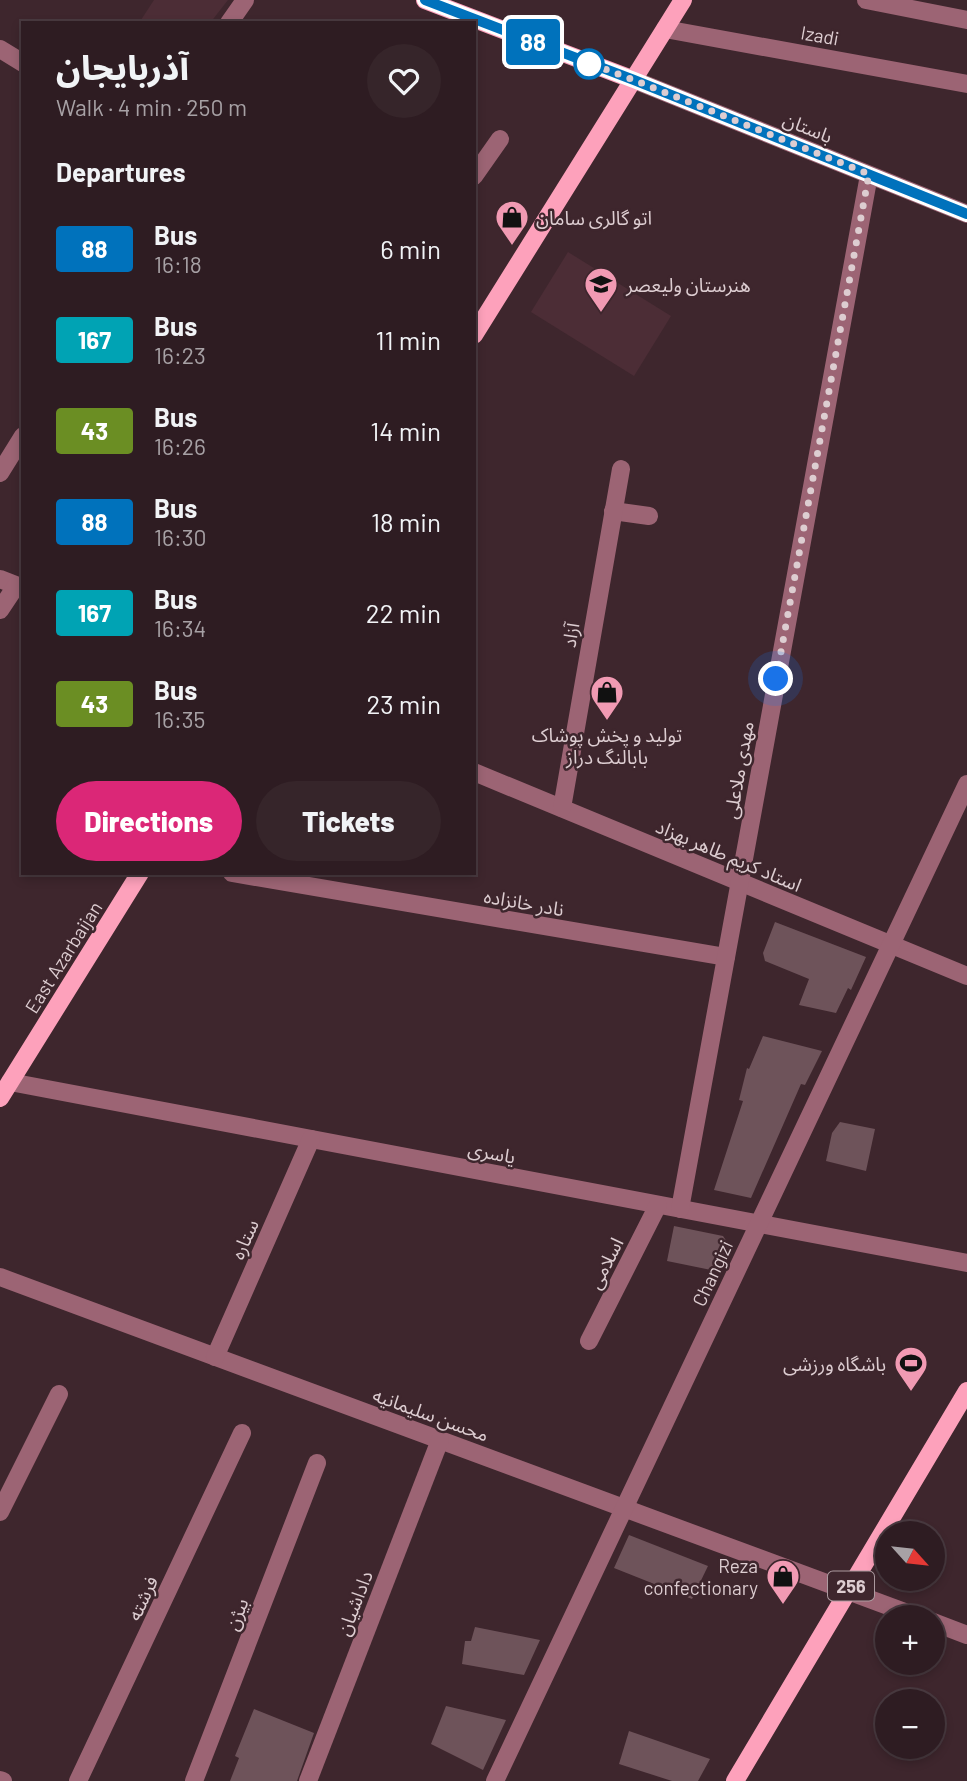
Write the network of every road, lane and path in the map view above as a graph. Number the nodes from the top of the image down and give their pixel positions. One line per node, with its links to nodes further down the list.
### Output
1 (245, 0): 6 (street)
2 (425, 0): 10 (main road)
3 (683, 0): 7 (main road)
4 (866, 0): 5 (street)
5 (967, 20)
6 (230, 21)
7 (665, 29): 10 (main road); 11 (street, Izadi)
8 (0, 49): 9 (street)
9 (21, 62)
10 (634, 80): 14 (street, باستان); 16 (main road)
11 (967, 83)
12 (500, 139): 13 (street)
13 (476, 173)
14 (869, 174): 15 (street, باستان); 29 (street, مهدی ملاعلی)
15 (967, 214)
16 (476, 332)
17 (21, 439): 19 (street)
18 (621, 469): 20 (street, آزاد)
19 (0, 473)
20 (613, 511): 21 (street); 26 (street, آزاد)
21 (649, 516)
22 (13, 584): 23 (street)
23 (0, 610)
24 (476, 773): 26 (street, استاد کریم طاهر بهزاد)
25 (967, 784): 30 (street, Changizi)
26 (562, 808): 29 (street, استاد کریم طاهر بهزاد)
27 (139, 875): 33 (main road, East Azarbaijan)
28 (244, 875): 31 (street, نادر خانزاده)
29 (739, 882): 30 (street, استاد کریم طاهر بهزاد); 31 (street, مهدی ملاعلی)
30 (891, 945): 32 (street, استاد کریم طاهر بهزاد); 38 (street, Changizi)
31 (726, 957): 37 (street, مهدی ملاعلی)
32 (967, 976)
33 (10, 1082): 34 (main road, East Azarbaijan); 35 (street, یاسری)
34 (0, 1098)
35 (311, 1139): 36 (street, یاسری); 42 (street, ستاره)
36 (658, 1205): 37 (street, یاسری); 41 (street, اسلامی)
37 (680, 1209): 38 (street, یاسری)
38 (759, 1223): 39 (street, یاسری); 48 (street, Changizi)
39 (967, 1263)
40 (0, 1277): 42 (street, محسن سلیمانیه)
41 (589, 1341)
42 (215, 1357): 46 (street, محسن سلیمانیه)
43 (967, 1391): 50 (main road, 256)
44 (59, 1394): 49 (street)
45 (243, 1433): 54 (street, فرشته)
46 (440, 1440): 48 (street, محسن سلیمانیه); 56 (street, داداشیان)
47 (317, 1463): 55 (street, بیژن)
48 (624, 1508): 50 (street, محسن سلیمانیه); 57 (street, Changizi)
49 (0, 1512)
50 (848, 1591): 51 (street, محسن سلیمانیه); 58 (main road, 256)
51 (886, 1605)
52 (945, 1627): 53 (street)
53 (967, 1635)
54 (78, 1781)
55 (194, 1781)
56 (308, 1781)
57 (495, 1781)
58 (735, 1781)

